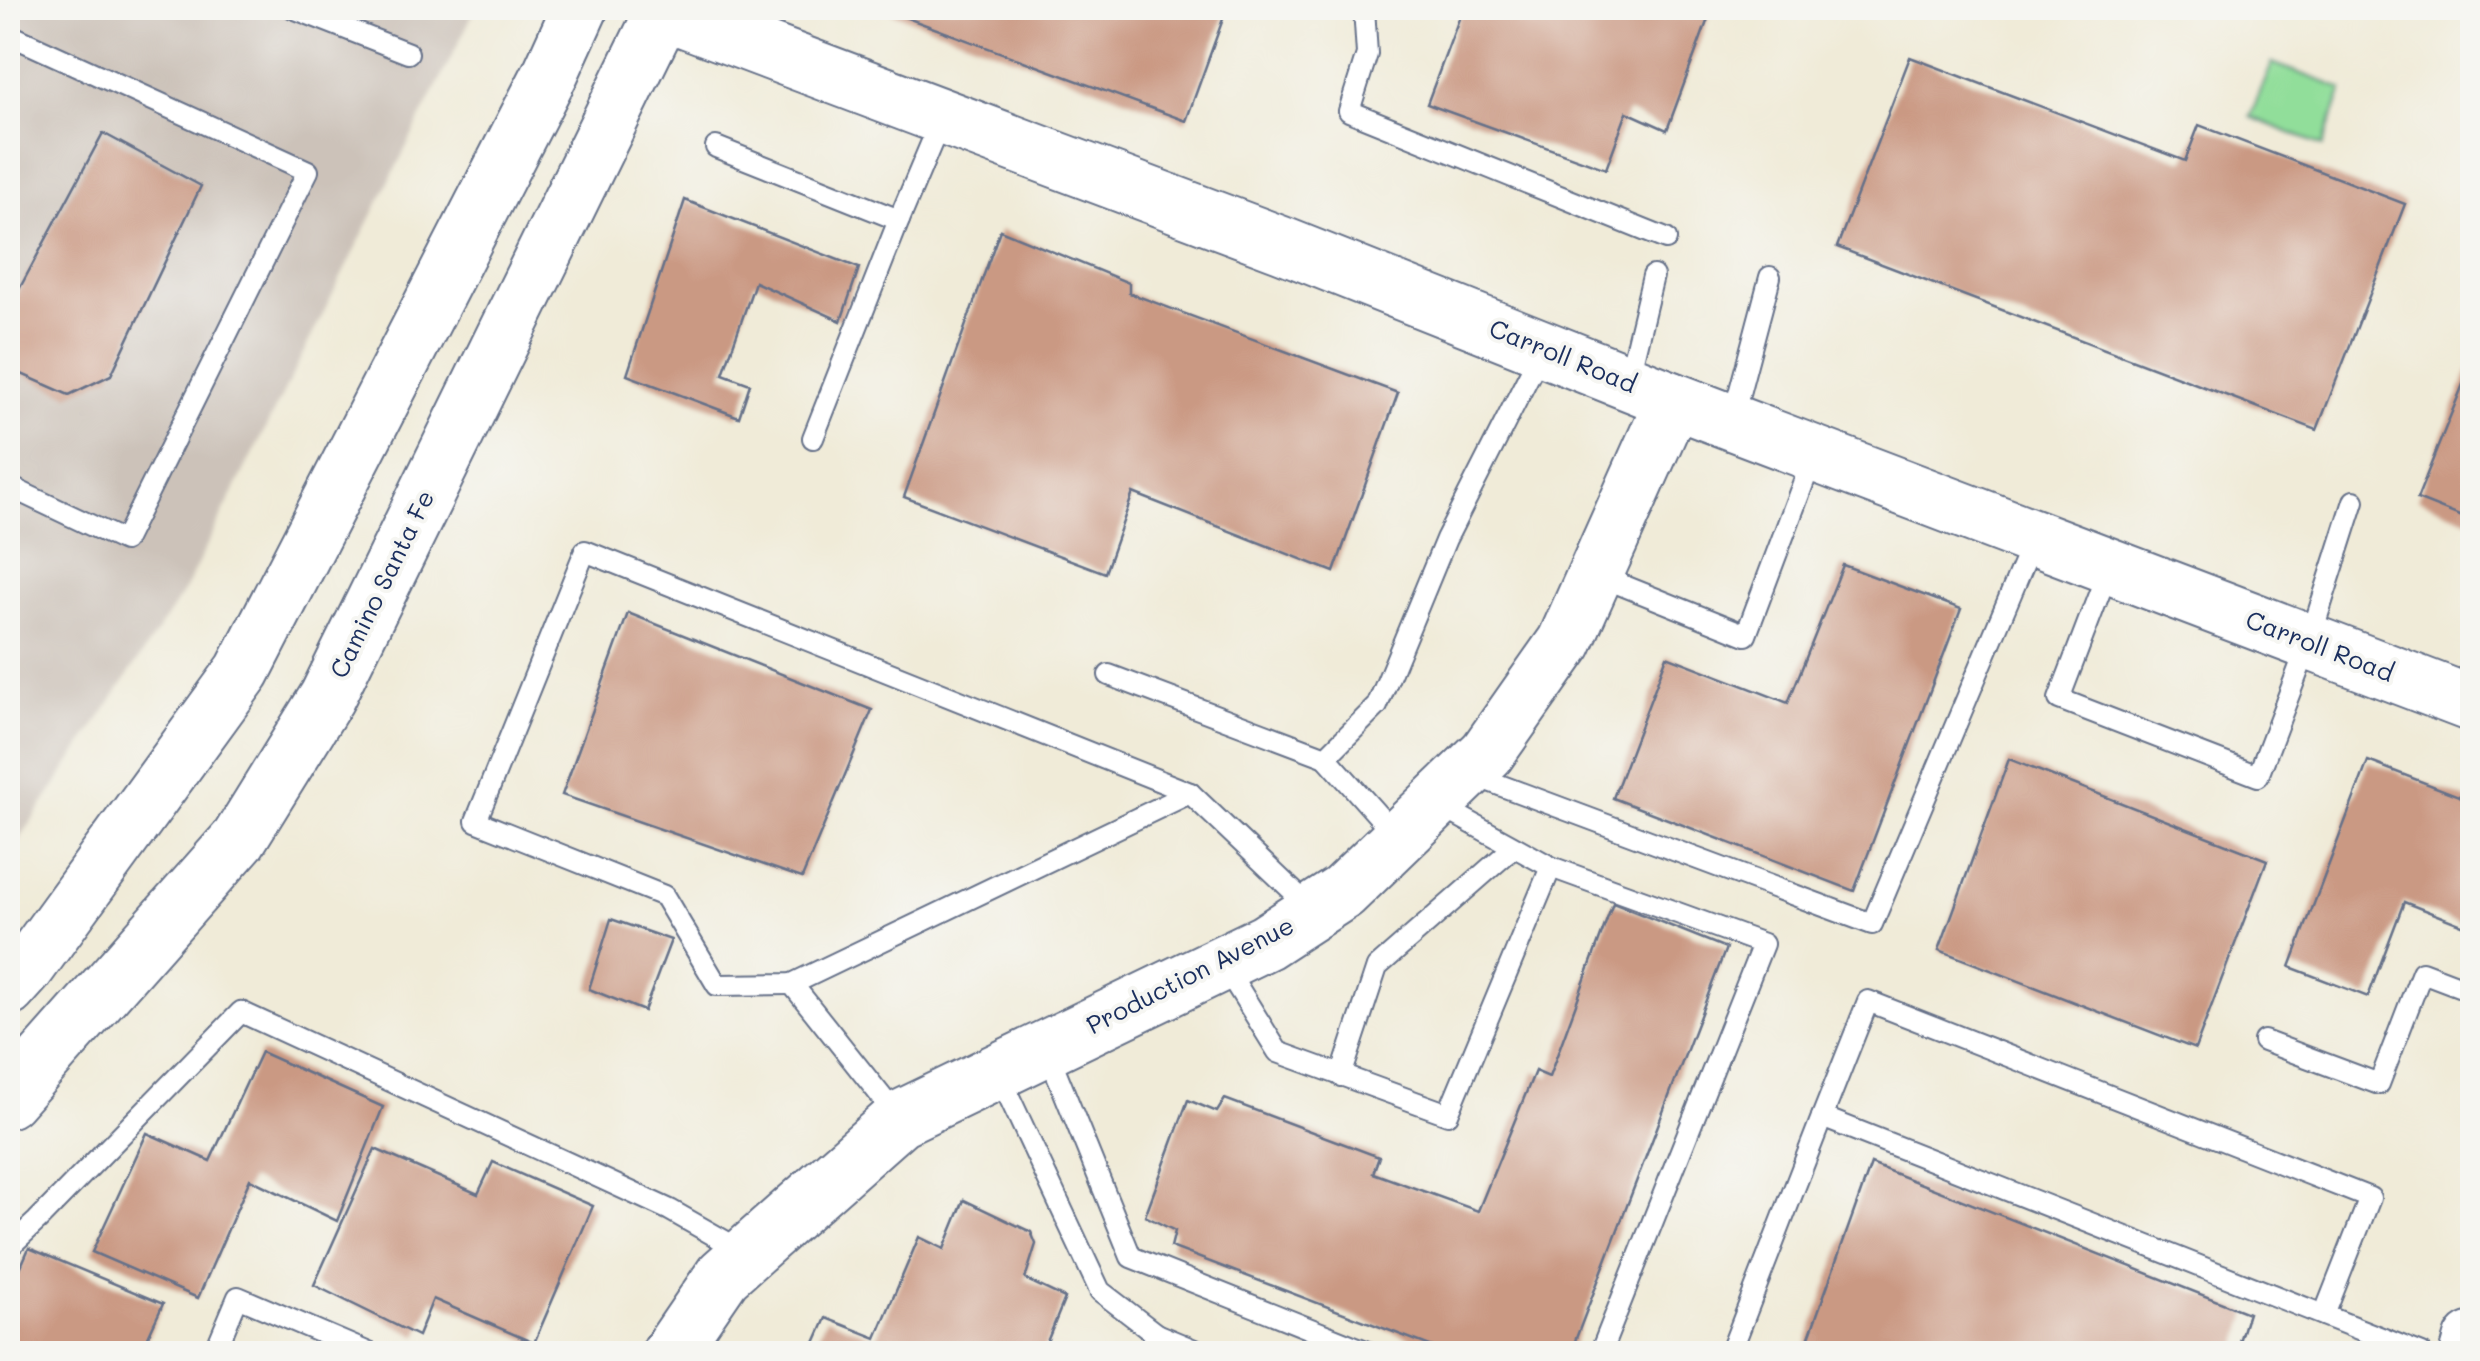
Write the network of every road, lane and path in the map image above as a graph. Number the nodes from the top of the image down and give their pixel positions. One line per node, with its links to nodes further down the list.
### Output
1 (293, 8): 6 (lane)
2 (580, 8): 34 (main road)
3 (661, 8): 7 (main road, Carroll Road); 40 (main road, Camino Santa Fe)
4 (1364, 8): 10 (lane)
5 (8, 34): 18 (lane)
6 (408, 53)
7 (942, 116): 9 (lane); 13 (main road, Carroll Road)
8 (716, 147): 9 (lane)
9 (899, 220): 16 (lane)
10 (1666, 239)
11 (1652, 276): 14 (lane)
12 (1770, 278): 15 (lane)
13 (1543, 348): 14 (main road, Carroll Road); 26 (lane)
14 (1650, 390): 15 (main road, Carroll Road); 22 (main road, Production Avenue)
15 (1731, 422): 17 (main road, Carroll Road)
16 (813, 438)
17 (1814, 453): 20 (main road, Carroll Road); 22 (lane)
18 (8, 486)
19 (2354, 501): 23 (lane)
20 (2035, 538): 21 (main road, Carroll Road); 28 (lane)
21 (2110, 566): 23 (main road, Carroll Road); 23 (lane)
22 (1595, 574): 28 (main road, Production Avenue)
23 (2309, 642): 25 (main road, Carroll Road)
24 (1109, 675): 26 (lane)
25 (2472, 704)
26 (1326, 757): 28 (lane)
27 (1190, 793): 31 (lane); 33 (lane); 33 (lane)
28 (1433, 805): 29 (lane); 31 (main road, Production Avenue)
29 (1514, 847): 30 (lane); 39 (lane)
30 (1551, 868): 39 (lane); 53 (lane)
31 (1314, 911): 32 (main road, Production Avenue)
32 (1222, 963): 37 (main road, Production Avenue); 39 (lane)
33 (792, 984): 42 (lane)
34 (8, 989)
35 (2472, 991): 36 (lane)
36 (2264, 1041)
37 (1046, 1048): 38 (main road, Production Avenue); 52 (lane)
38 (997, 1071): 42 (main road, Production Avenue); 47 (lane)
39 (1341, 1076)
40 (8, 1100)
41 (1822, 1118): 45 (lane); 45 (lane); 54 (lane)
42 (899, 1119): 44 (main road, Production Avenue)
43 (8, 1248): 44 (lane)
44 (747, 1254): 48 (main road, Production Avenue)
45 (2324, 1315): 55 (lane)
46 (2472, 1340): 56 (main road)
47 (1152, 1344): 51 (lane)
48 (672, 1352)
49 (214, 1354): 50 (lane)
50 (371, 1354)
51 (1204, 1354)
52 (1373, 1354)
53 (1600, 1354)
54 (1730, 1354)
55 (2422, 1354)
56 (2468, 1354)

